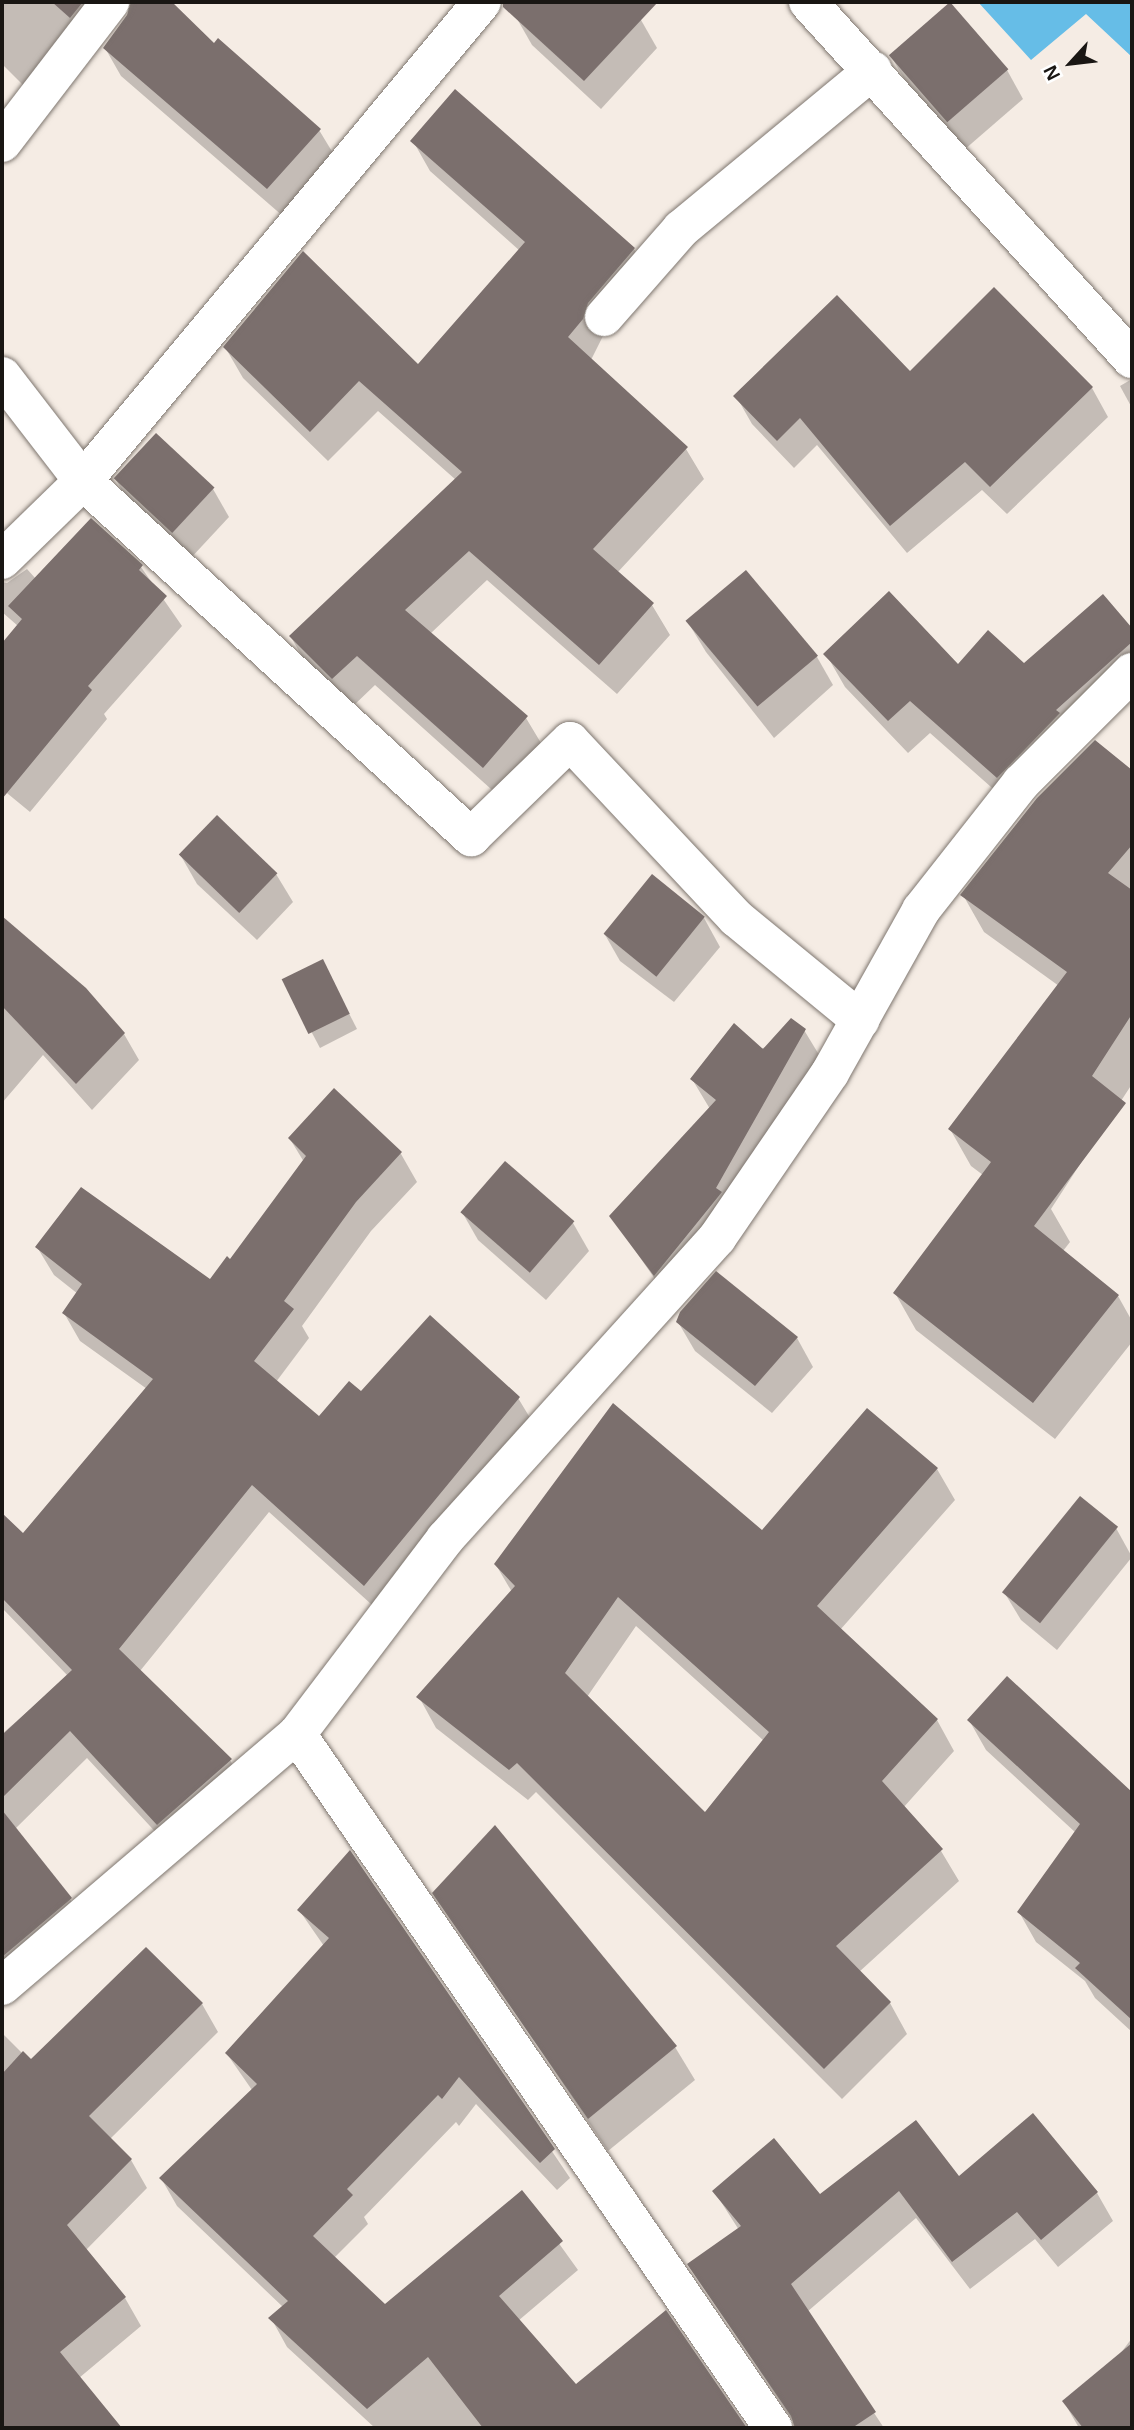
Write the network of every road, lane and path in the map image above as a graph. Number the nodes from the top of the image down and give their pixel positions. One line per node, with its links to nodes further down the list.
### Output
1 (110, 2): 5 (street)
2 (482, 2): 9 (street)
3 (808, 2): 4 (street)
4 (873, 70): 6 (street); 7 (street)
5 (2, 143)
6 (604, 317)
7 (1132, 359)
8 (2, 376): 9 (street)
9 (83, 481): 10 (street); 12 (street)
10 (2, 560)
11 (1132, 672): 12 (street)
12 (860, 1020): 13 (street)
13 (297, 1734): 14 (street); 15 (street)
14 (2, 1986)
15 (773, 2428)

